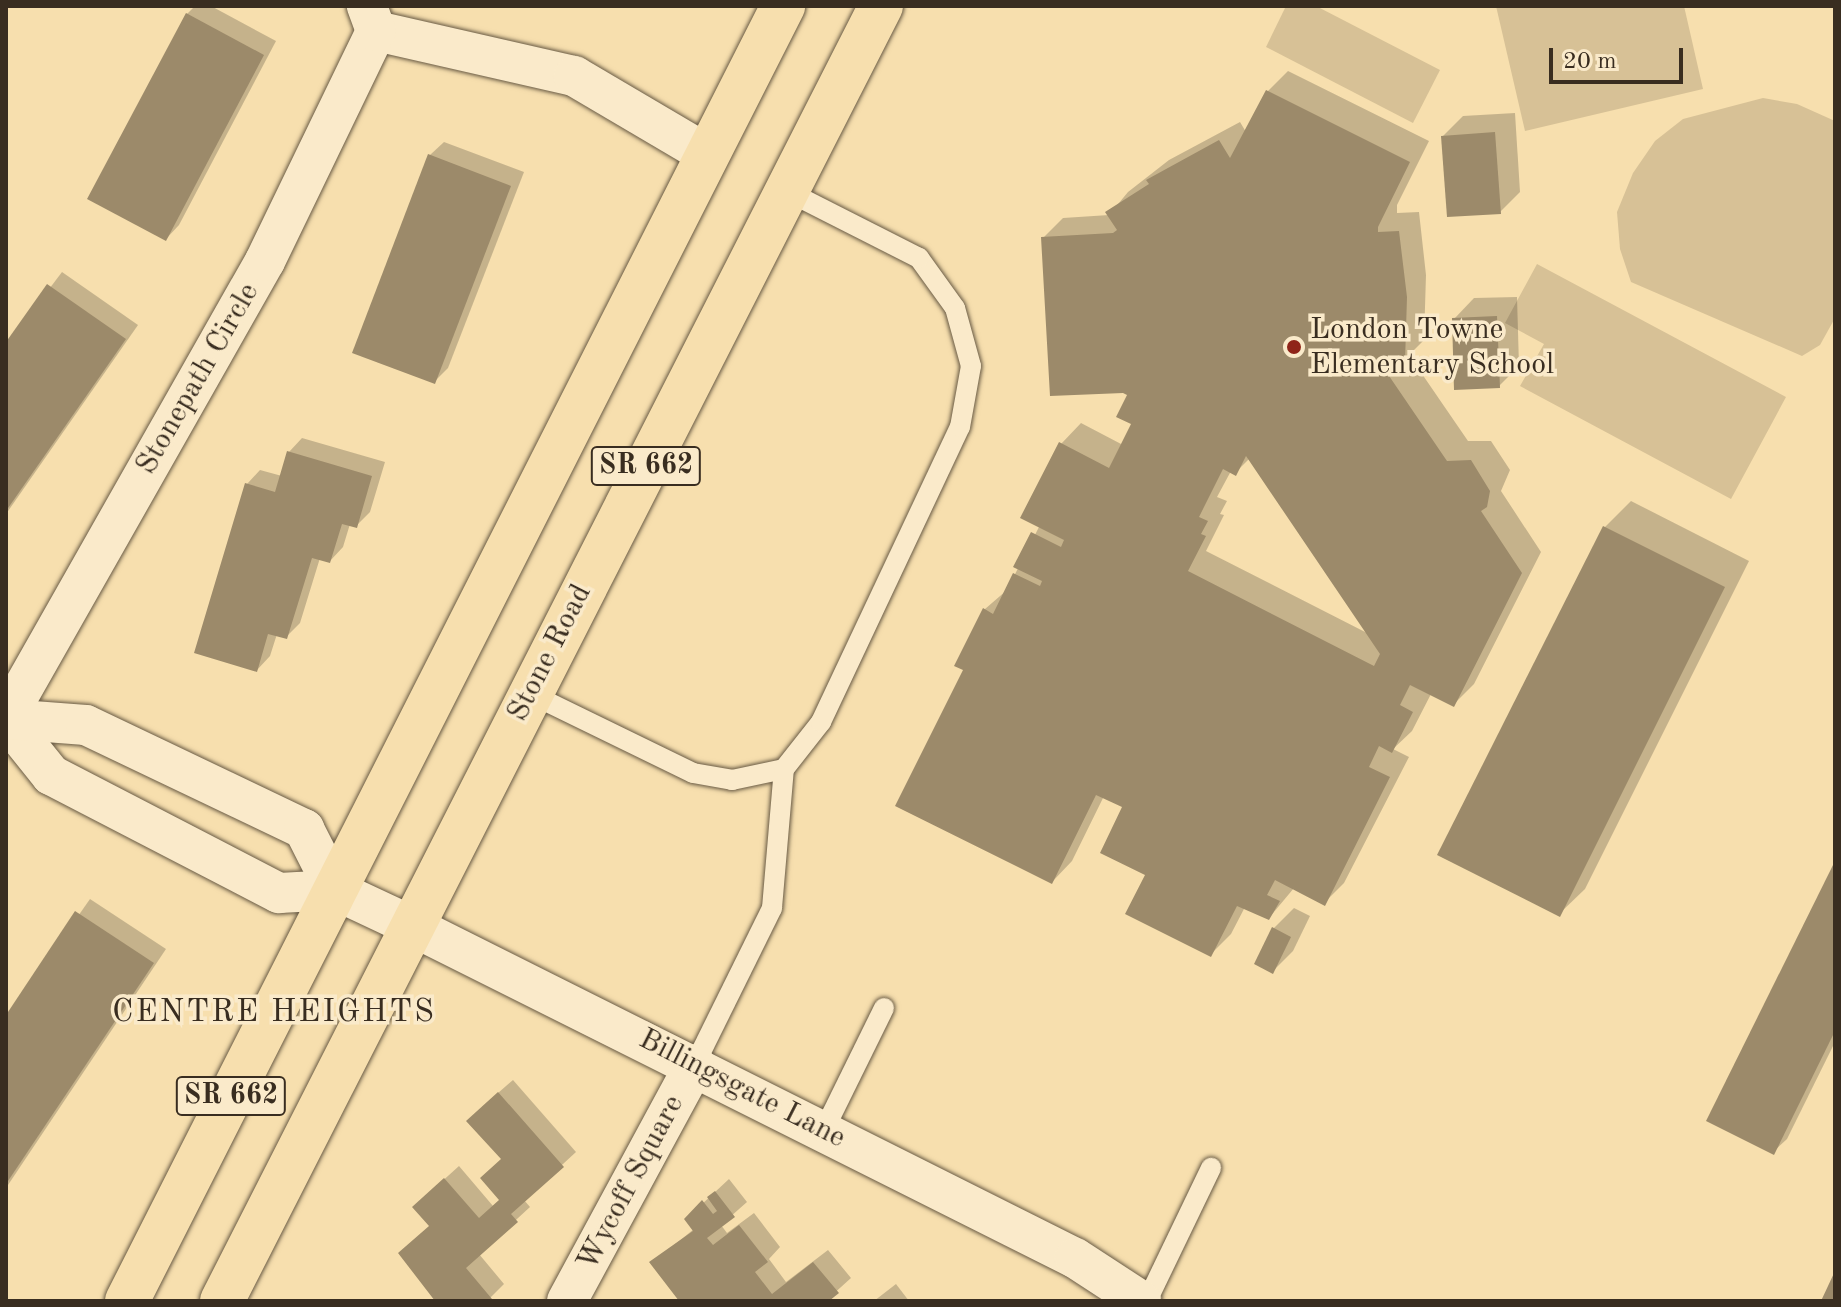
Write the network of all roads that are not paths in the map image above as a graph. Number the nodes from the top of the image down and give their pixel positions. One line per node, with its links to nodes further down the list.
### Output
1 (783, 6): 4 (main road, SR 662)
2 (881, 6): 5 (main road, Stone Road / SR 662)
3 (372, 18): 4 (street, Stonepath Circle); 7 (street, Stonepath Circle)
4 (708, 155): 9 (main road, SR 662)
5 (787, 191): 6 (main road, Stone Road / SR 662); 8 (lane)
6 (529, 693): 8 (lane); 10 (main road, Stone Road / SR 662)
7 (6, 718)
8 (784, 769): 12 (lane)
9 (335, 890): 9 (street); 10 (street, Billingsgate Lane); 15 (main road, SR 662)
10 (412, 926): 12 (street, Billingsgate Lane); 16 (main road, Stone Road / SR 662)
11 (884, 1008): 13 (lane)
12 (695, 1064): 13 (street, Billingsgate Lane); 17 (street, Wycoff Square)
13 (824, 1130): 18 (street, Billingsgate Lane)
14 (1211, 1168): 18 (lane)
15 (127, 1301)
16 (222, 1301)
17 (567, 1301)
18 (1144, 1301)

